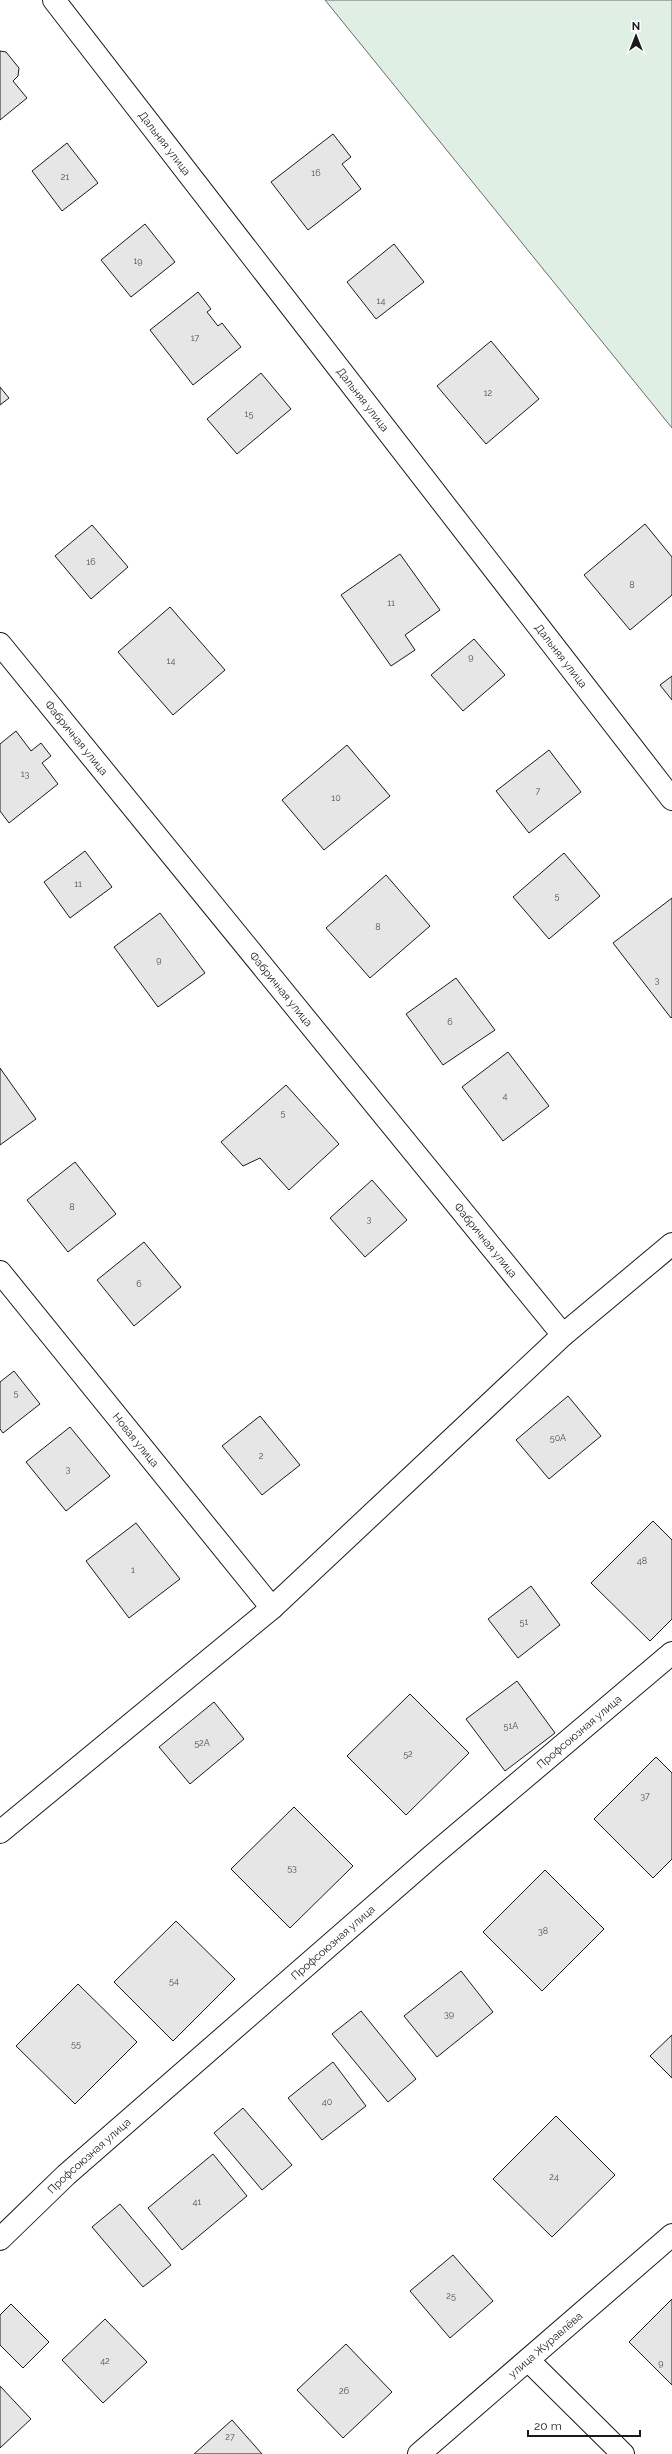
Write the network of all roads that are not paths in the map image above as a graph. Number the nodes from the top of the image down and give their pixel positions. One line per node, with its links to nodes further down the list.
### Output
1 (54, 0): 3 (street, Дальняя улица)
2 (0, 644): 6 (street, Фабричная улица)
3 (672, 799)
4 (672, 1244): 6 (street)
5 (0, 1272): 7 (street, Новая улица)
6 (563, 1334): 7 (street)
7 (272, 1608): 9 (street)
8 (672, 1653): 11 (street, Профсоюзная улица)
9 (0, 1832)
10 (672, 2235): 12 (street, улица Журавлёва)
11 (0, 2239)
12 (528, 2360): 13 (street, улица Журавлёва); 14 (street)
13 (419, 2454)
14 (623, 2454)

